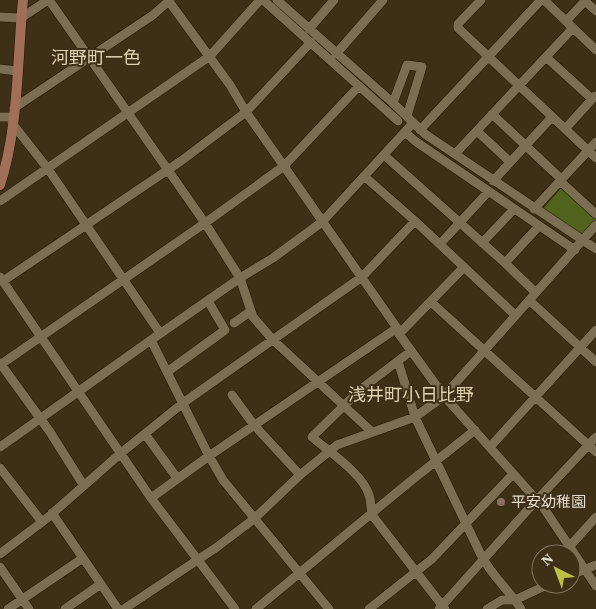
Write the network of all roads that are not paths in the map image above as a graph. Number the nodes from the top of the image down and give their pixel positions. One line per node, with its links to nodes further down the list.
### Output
1 (23, 0): 13 (main road)
2 (48, 0): 13 (street); 22 (street)
3 (168, 0): 19 (street); 22 (street)
4 (262, 0): 16 (street); 19 (street)
5 (277, 0): 15 (street)
6 (334, 0): 15 (street)
7 (383, 0): 18 (street)
8 (481, 0): 20 (street)
9 (542, 0): 14 (street); 20 (street)
10 (585, 0): 11 (street); 14 (street)
11 (596, 11)
12 (0, 17): 13 (street)
13 (21, 18): 24 (main road)
14 (569, 24): 17 (street); 21 (street)
15 (309, 29): 18 (street)
16 (311, 42): 25 (street); 29 (street)
17 (596, 50)
18 (336, 54): 28 (street)
19 (210, 56): 29 (street); 30 (street)
20 (488, 56): 26 (street); 38 (street)
21 (546, 56): 26 (street); 27 (street)
22 (89, 57): 30 (street); 32 (street)
23 (0, 69): 24 (street)
24 (17, 70): 32 (main road)
25 (359, 86): 36 (street); 49 (street)
26 (518, 86): 31 (street); 34 (street)
27 (594, 97): 37 (street)
28 (393, 103): 35 (street); 35 (street)
29 (246, 112): 49 (street); 51 (street)
30 (129, 113): 50 (street); 51 (street)
31 (492, 114): 39 (street); 42 (street)
32 (13, 116): 33 (street); 48 (main road); 50 (street)
33 (0, 117)
34 (552, 117): 37 (street); 42 (street)
35 (410, 119): 38 (street); 40 (street)
36 (398, 121)
37 (565, 129): 43 (street)
38 (420, 130): 44 (street)
39 (477, 131): 44 (street); 47 (street)
40 (405, 132): 45 (street); 56 (street)
41 (596, 142): 43 (street)
42 (525, 145): 47 (street); 54 (street)
43 (588, 151): 46 (street); 54 (street)
44 (454, 154): 53 (street)
45 (384, 155): 52 (street); 64 (street)
46 (596, 158)
47 (510, 162): 53 (street)
48 (4, 163): 55 (main road)
49 (284, 166): 62 (street); 63 (street)
50 (48, 169): 57 (street); 65 (street)
51 (168, 170): 63 (street); 65 (street)
52 (364, 176): 61 (street); 62 (street)
53 (493, 181): 59 (street)
54 (560, 181): 59 (street); 60 (street)
55 (0, 185)
56 (488, 192): 58 (street); 64 (street)
57 (0, 201)
58 (514, 209): 66 (street); 69 (street)
59 (534, 209): 68 (street)
60 (596, 214)
61 (415, 220): 70 (street); 76 (street)
62 (322, 222): 75 (street); 76 (street)
63 (205, 223): 75 (street); 78 (street)
64 (459, 223): 69 (street); 70 (street)
65 (86, 224): 77 (street); 78 (street)
66 (539, 226): 72 (street); 73 (street)
67 (596, 226): 68 (street)
68 (582, 241): 71 (street); 72 (street)
69 (482, 243): 73 (street)
70 (440, 244): 74 (street)
71 (596, 249)
72 (576, 250): 79 (street)
73 (505, 263): 79 (street)
74 (464, 267): 82 (street); 84 (street)
75 (240, 278): 81 (street); 83 (street)
76 (362, 278): 87 (street); 90 (street)
77 (2, 279): 89 (street)
78 (124, 280): 88 (street); 89 (street)
79 (535, 292): 80 (street)
80 (529, 300): 84 (street); 92 (street)
81 (208, 301): 88 (street); 98 (street)
82 (431, 302): 87 (street); 93 (street)
83 (251, 310): 85 (street); 90 (street)
84 (515, 315): 93 (street)
85 (234, 323)
86 (596, 330): 92 (street)
87 (398, 331): 94 (street); 99 (street)
88 (160, 334): 91 (street)
89 (40, 337): 97 (street); 100 (street)
90 (272, 339): 99 (street); 104 (street)
91 (151, 340): 98 (street); 100 (street)
92 (580, 348): 96 (street); 103 (street)
93 (483, 350): 102 (street); 103 (street)
94 (411, 352): 95 (street); 102 (street)
95 (398, 361): 105 (street); 106 (street)
96 (596, 362)
97 (0, 364): 107 (street)
98 (167, 372): 104 (street)
99 (318, 382): 105 (street); 108 (street)
100 (78, 392): 107 (street); 118 (street)
101 (232, 395): 108 (street)
102 (444, 396): 106 (street); 109 (street)
103 (536, 397): 113 (street); 115 (street)
104 (183, 403): 111 (street); 119 (street)
105 (344, 406): 110 (street); 116 (street)
106 (415, 417): 110 (street); 120 (street)
107 (40, 420): 114 (street); 125 (street)
108 (254, 425): 119 (street); 123 (street)
109 (475, 430): 115 (street); 120 (street)
110 (372, 432): 116 (street)
111 (145, 434): 118 (street); 124 (street)
112 (596, 437): 113 (street)
113 (588, 445): 117 (street); 127 (street)
114 (0, 447)
115 (490, 447): 122 (street)
116 (329, 451): 123 (street); 129 (street)
117 (596, 452)
118 (121, 453): 125 (street); 126 (street)
119 (209, 456): 124 (street); 131 (street)
120 (436, 461): 129 (street); 133 (street)
121 (0, 468): 132 (street)
122 (513, 474): 127 (street); 133 (street)
123 (300, 475): 131 (street)
124 (177, 478): 126 (street)
125 (84, 486): 128 (street)
126 (151, 498): 138 (street)
127 (537, 500): 134 (street); 139 (street)
128 (52, 513): 132 (street); 137 (street)
129 (372, 515): 145 (street); 146 (street)
130 (596, 517): 135 (street)
131 (255, 518): 138 (street); 146 (street)
132 (42, 522): 136 (street)
133 (466, 523): 139 (street); 145 (street)
134 (569, 544)
135 (572, 544)
136 (1, 551)
137 (83, 558): 147 (street); 150 (street)
138 (197, 560): 157 (street); 158 (street)
139 (484, 560): 151 (street); 152 (street)
140 (581, 564): 143 (street)
141 (596, 565): 143 (street)
142 (0, 567): 150 (street)
143 (584, 569): 144 (street); 148 (street)
144 (581, 570)
145 (416, 572): 152 (street); 161 (street)
146 (301, 573): 159 (street); 160 (street)
147 (101, 584): 155 (street); 156 (street)
148 (596, 586)
149 (531, 592): 151 (street)
150 (22, 599): 153 (street); 154 (street)
151 (515, 600): 162 (street); 163 (street)
152 (442, 608)
153 (8, 609)
154 (29, 609)
155 (65, 609)
156 (118, 609)
157 (124, 609)
158 (235, 609)
159 (256, 609)
160 (329, 609)
161 (370, 609)
162 (486, 609)
163 (521, 609)

